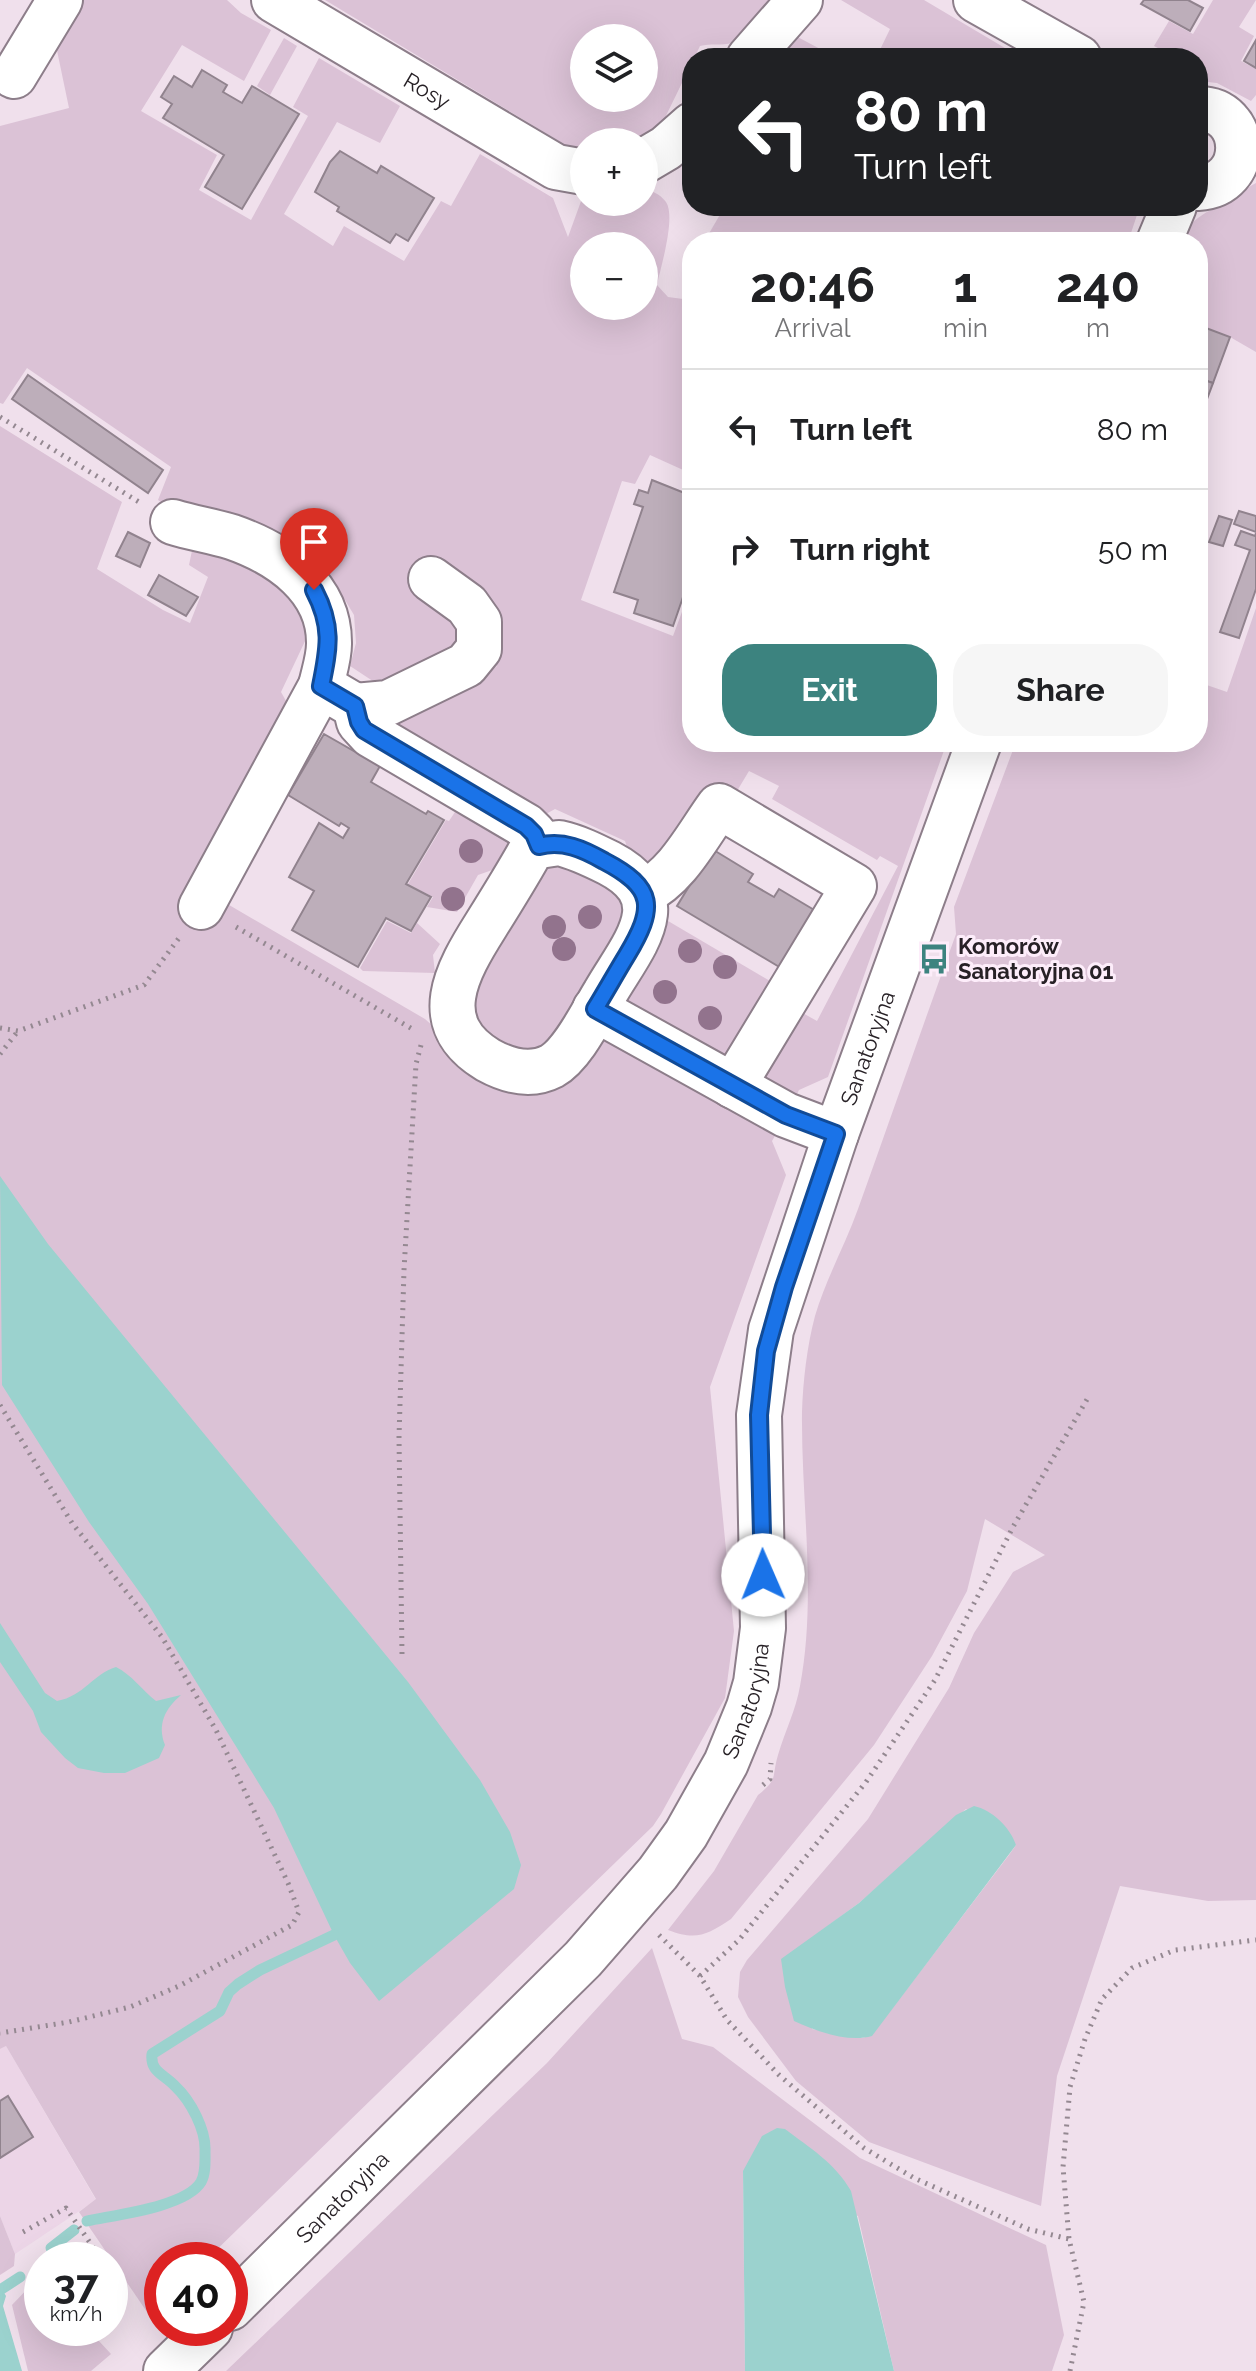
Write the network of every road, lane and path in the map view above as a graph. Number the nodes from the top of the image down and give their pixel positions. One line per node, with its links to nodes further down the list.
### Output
1 (60, 0): 7 (street)
2 (274, 0): 12 (street, Rosy)
3 (800, 0): 5 (street)
4 (976, 0): 6 (street)
5 (758, 48)
6 (1061, 48)
7 (14, 76)
8 (1208, 111): 11 (street)
9 (682, 134): 10 (street)
10 (658, 153)
11 (1248, 154): 13 (street)
12 (570, 170)
13 (1208, 186)
14 (0, 417): 15 (path)
15 (173, 522): 17 (street)
16 (431, 579): 17 (street)
17 (338, 696): 19 (street); 21 (street)
18 (975, 752): 27 (street, Sanatoryjna)
19 (539, 846): 20 (street); 22 (street)
20 (643, 893): 22 (street); 26 (street)
21 (201, 907): 24 (path); 30 (path)
22 (595, 1009): 26 (street)
23 (0, 1028): 24 (path)
24 (18, 1031): 25 (path)
25 (0, 1054)
26 (733, 1086): 27 (street)
27 (836, 1134): 42 (street, Sanatoryjna)
28 (1089, 1396): 37 (path)
29 (0, 1405): 38 (path)
30 (402, 1654)
31 (772, 1755): 32 (path)
32 (754, 1791)
33 (665, 1923): 34 (path)
34 (657, 1933): 36 (path); 37 (path)
35 (1256, 1940): 40 (path)
36 (649, 1942)
37 (700, 1976): 40 (path)
38 (0, 2033)
39 (23, 2232): 41 (path)
40 (1069, 2239): 45 (path)
41 (90, 2242)
42 (248, 2290)
43 (192, 2346): 44 (street)
44 (166, 2371)
45 (1070, 2371)

